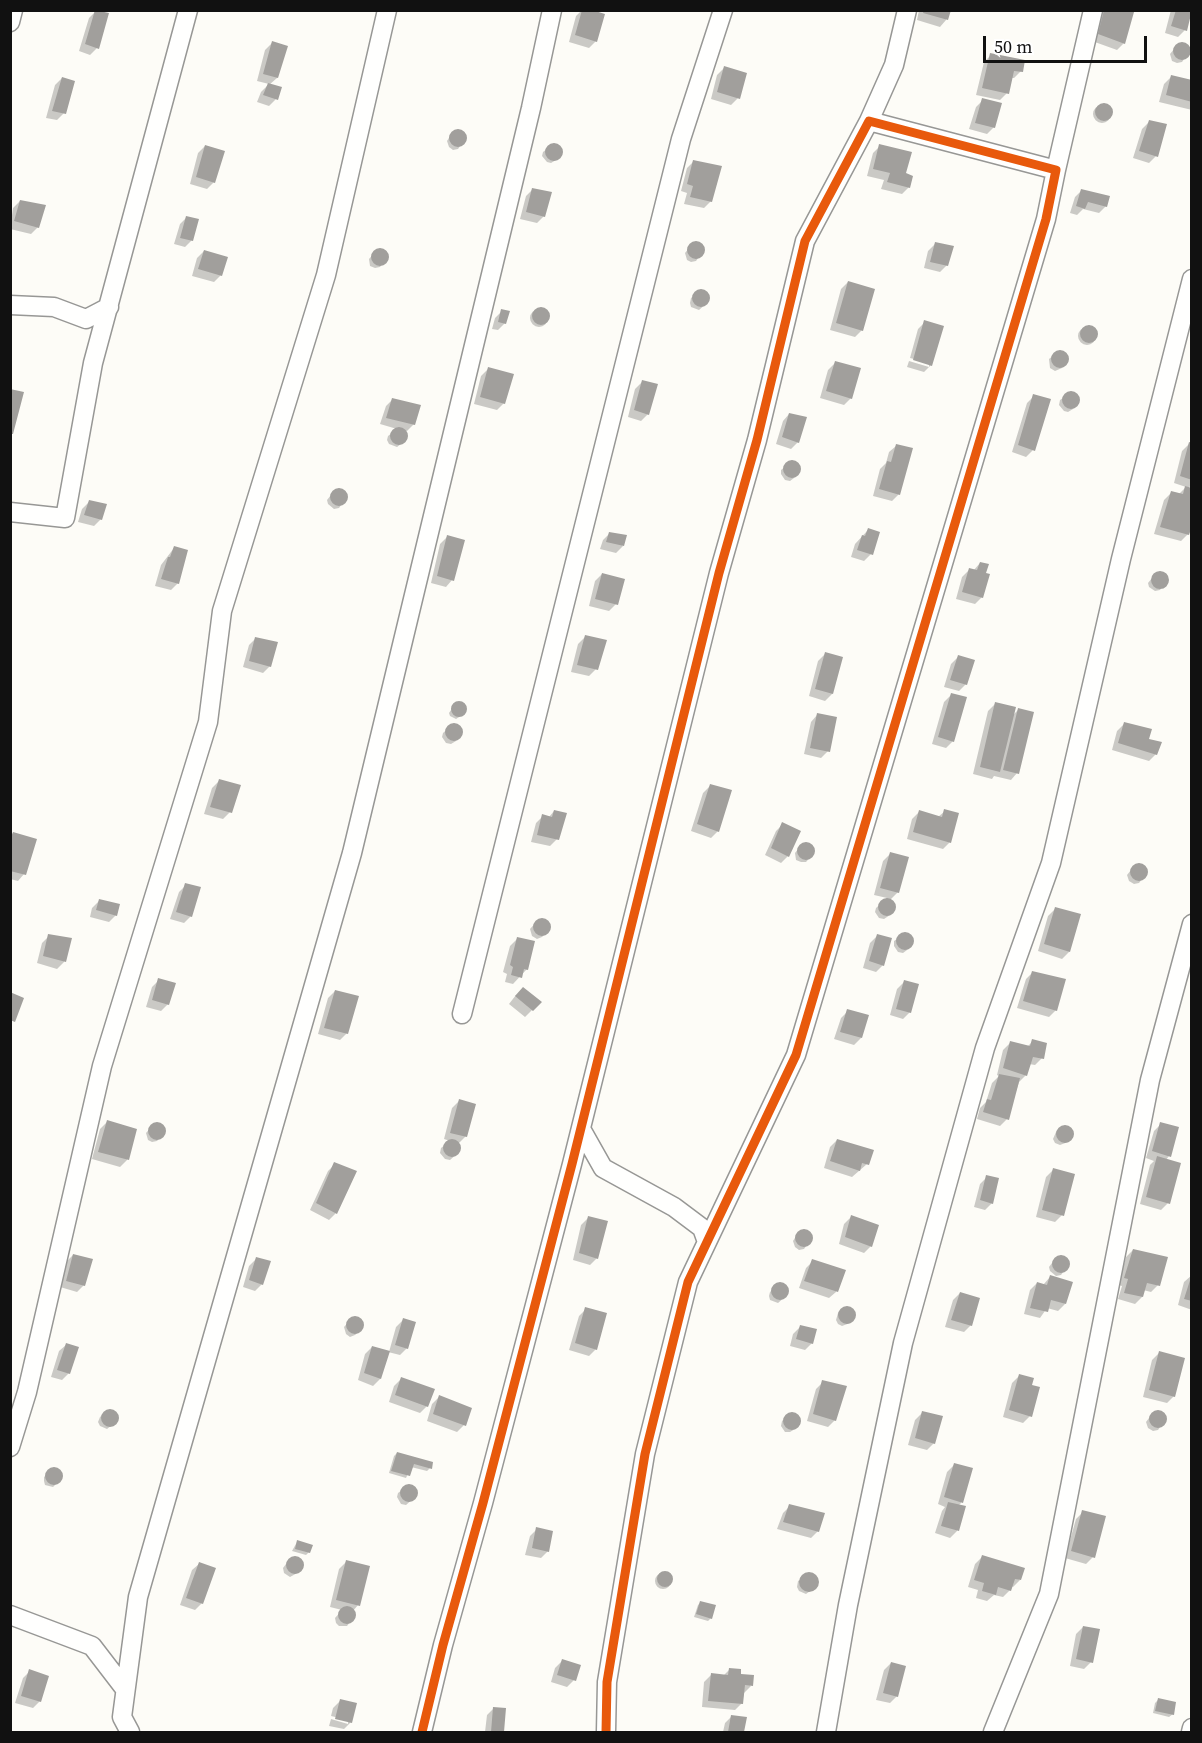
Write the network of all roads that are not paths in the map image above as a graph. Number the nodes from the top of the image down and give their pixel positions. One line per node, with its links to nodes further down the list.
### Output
1 (13, 10): 8 (street)
2 (188, 10): 13 (street)
3 (387, 10): 19 (street)
4 (552, 10): 21 (street)
5 (723, 10): 16 (street)
6 (907, 10): 9 (street)
7 (1092, 10): 10 (street)
8 (10, 22)
9 (869, 121): 10 (street); 17 (street)
10 (1056, 170): 18 (street)
11 (1191, 279): 25 (street)
12 (10, 305): 13 (street)
13 (109, 307): 14 (street)
14 (10, 512)
15 (1191, 924): 26 (street)
16 (462, 1014)
17 (581, 1129): 18 (street); 23 (street)
18 (707, 1242): 24 (street)
19 (10, 1447)
20 (10, 1615): 21 (street)
21 (125, 1689): 22 (street)
22 (130, 1732)
23 (422, 1732)
24 (606, 1732)
25 (826, 1732)
26 (993, 1732)

